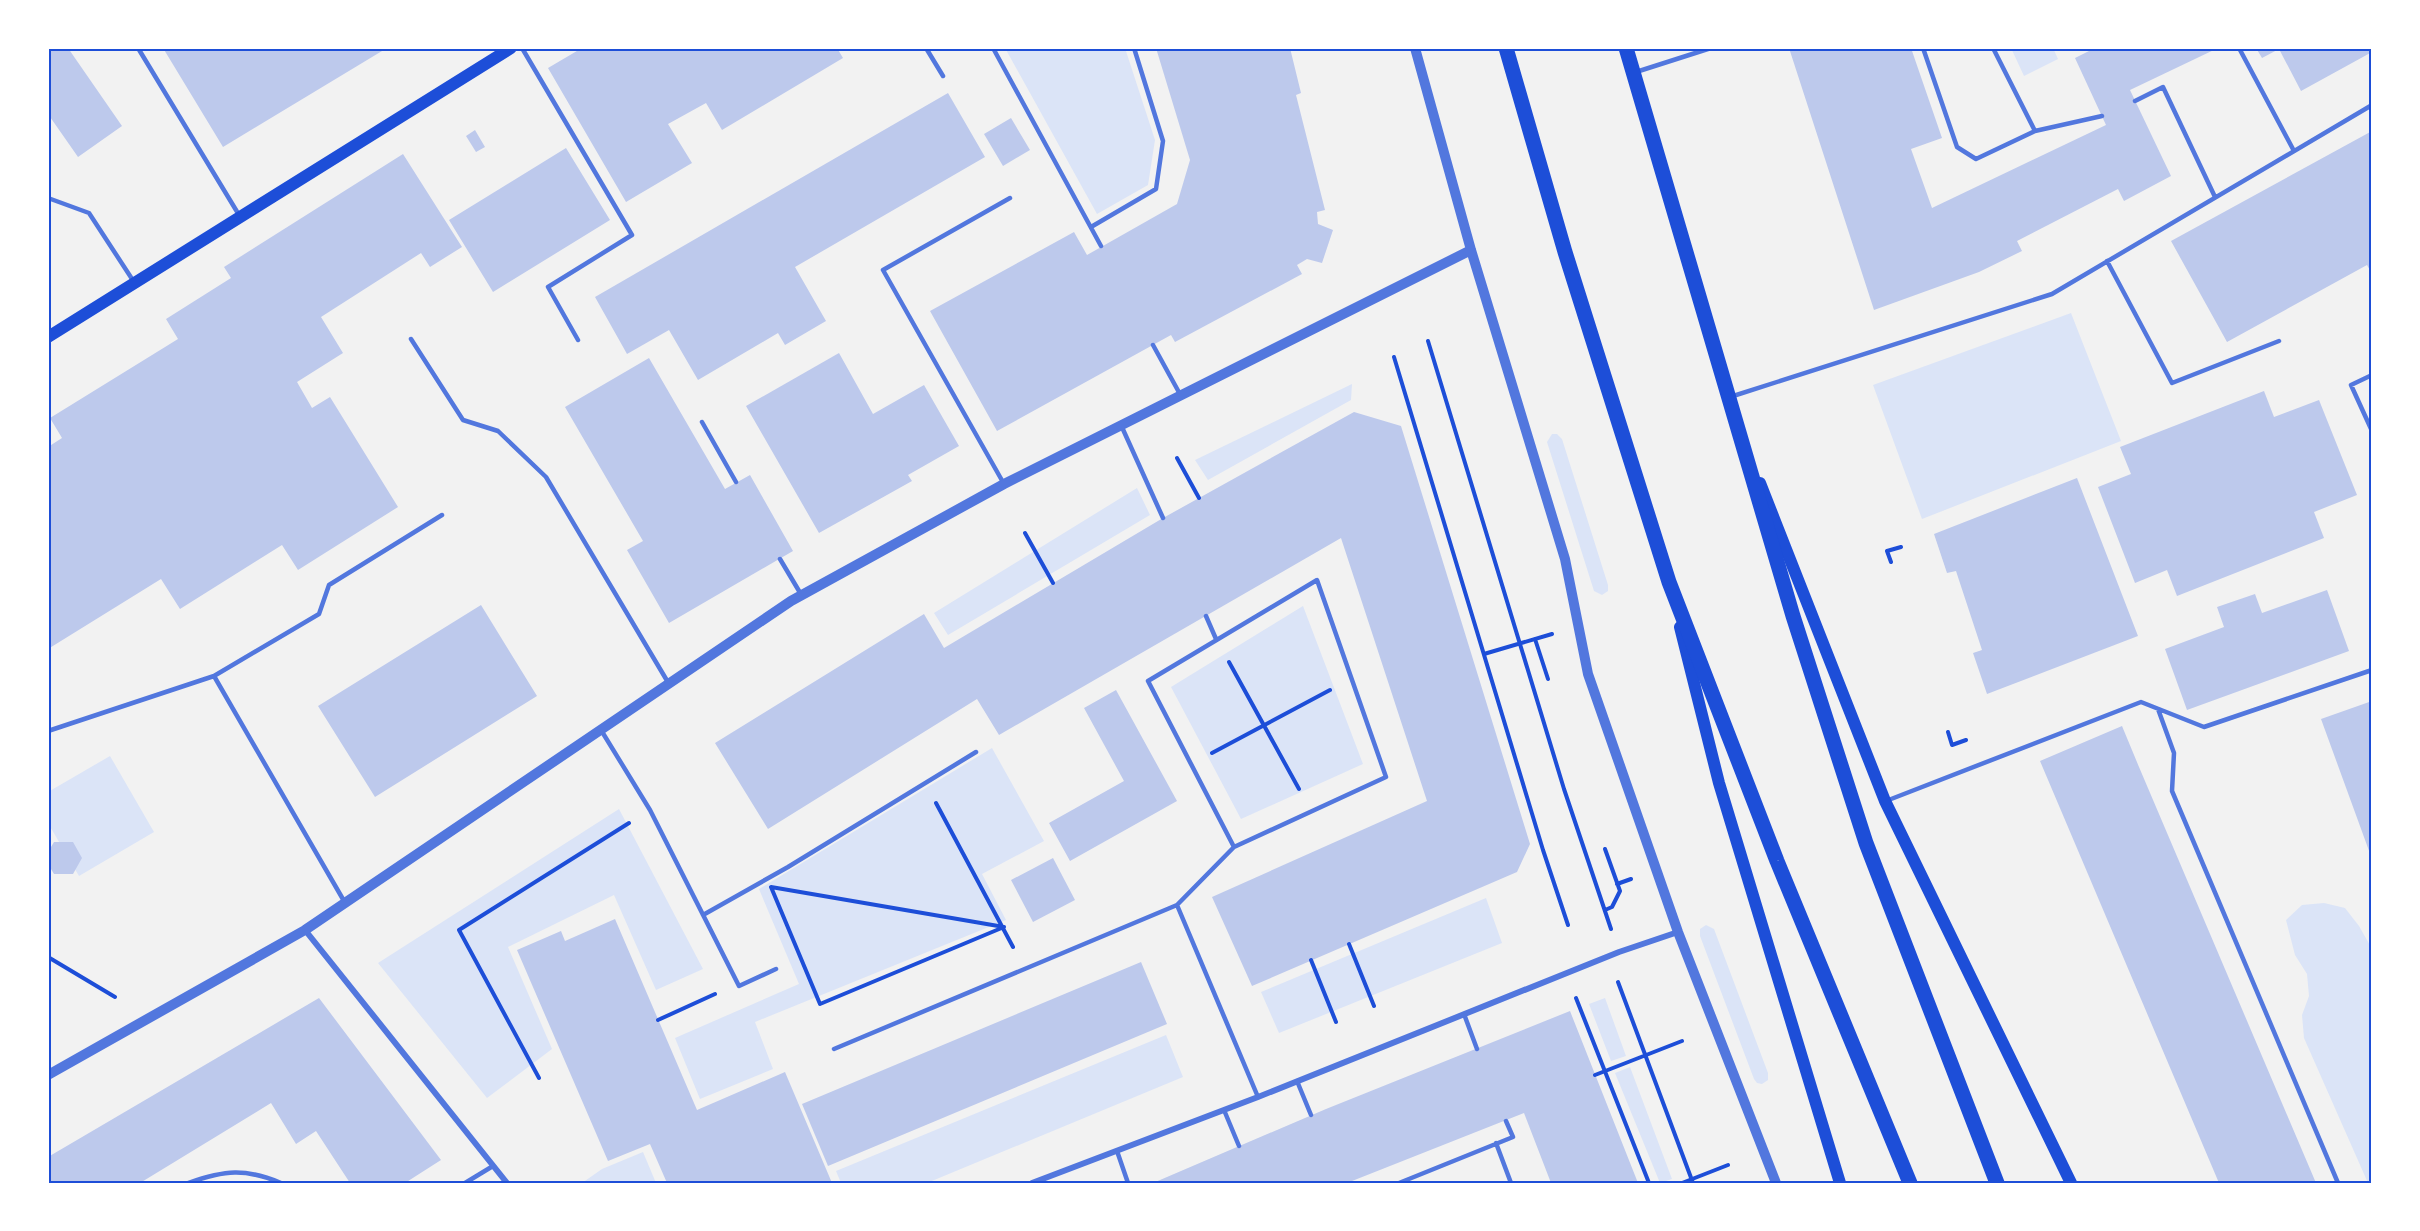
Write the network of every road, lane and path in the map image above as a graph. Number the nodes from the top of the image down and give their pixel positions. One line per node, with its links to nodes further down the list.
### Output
1 (138, 48): 24 (lane)
2 (511, 48): 24 (main road)
3 (522, 48): 32 (lane)
4 (926, 48): 15 (lane)
5 (993, 48): 25 (lane)
6 (1134, 48): 25 (lane)
7 (1415, 48): 27 (street)
8 (1506, 48): 53 (main road)
9 (1626, 48): 14 (main road)
10 (1711, 48): 14 (lane)
11 (1923, 48): 19 (lane)
12 (1994, 48): 19 (lane)
13 (2239, 48): 20 (lane)
14 (1633, 73): 39 (main road)
15 (943, 76)
16 (2135, 101): 21 (lane)
17 (2372, 105): 20 (lane)
18 (2102, 116): 19 (lane)
19 (2035, 131)
20 (2294, 151): 21 (lane)
21 (2215, 197): 28 (lane)
22 (48, 198): 29 (lane)
23 (1010, 198): 45 (lane)
24 (240, 217): 29 (main road)
25 (1091, 227): 26 (lane)
26 (1101, 246)
27 (1471, 250): 38 (street); 91 (street)
28 (2107, 261): 34 (lane); 39 (lane)
29 (135, 284): 30 (main road)
30 (48, 337)
31 (411, 339): 66 (lane)
32 (578, 340)
33 (1428, 341): 60 (path)
34 (2279, 341)
35 (1153, 345): 38 (lane)
36 (1394, 357): 61 (path)
37 (2372, 375): 42 (lane)
38 (1181, 396): 41 (street)
39 (1728, 398): 76 (main road); 136 (main road)
40 (702, 422): 44 (lane)
41 (1120, 425): 45 (street); 48 (lane)
42 (2372, 431)
43 (1177, 458): 46 (path)
44 (736, 482)
45 (1004, 484): 55 (street)
46 (1199, 498)
47 (442, 515): 63 (lane)
48 (1163, 518)
49 (1025, 533): 54 (path)
50 (1901, 547): 52 (path)
51 (780, 559): 55 (lane)
52 (1891, 562)
53 (1669, 582): 134 (main road); 135 (main road)
54 (1053, 583)
55 (802, 596): 66 (street)
56 (1206, 616): 58 (lane)
57 (1560, 633): 59 (path)
58 (1216, 639): 64 (lane); 68 (path); 74 (lane)
59 (1535, 639): 60 (path); 65 (path)
60 (1520, 644): 61 (path); 86 (path)
61 (1484, 655): 88 (path)
62 (2372, 670): 67 (lane)
63 (214, 676): 70 (lane); 84 (lane)
64 (1351, 678): 68 (path); 78 (lane)
65 (1548, 679)
66 (669, 684): 69 (street)
67 (2158, 709): 76 (lane); 138 (lane)
68 (1264, 725): 74 (path); 78 (path)
69 (601, 730): 77 (lane); 84 (street)
70 (48, 731)
71 (1948, 732): 72 (path)
72 (1967, 740)
73 (976, 753): 81 (lane)
74 (1191, 764): 79 (lane)
75 (932, 795): 89 (path)
76 (1885, 801): 137 (main road)
77 (650, 810): 87 (lane); 111 (path)
78 (1311, 811): 79 (lane)
79 (1233, 847): 85 (lane)
80 (1605, 849): 86 (path)
81 (767, 879): 83 (path); 87 (lane)
82 (781, 881): 83 (path)
83 (771, 886): 89 (path); 89 (path)
84 (345, 904): 90 (street)
85 (1177, 905): 105 (lane); 113 (lane)
86 (1605, 910): 92 (path)
87 (703, 915): 97 (lane)
88 (1568, 925)
89 (1004, 927): 94 (path)
90 (305, 930): 109 (street); 120 (street)
91 (1678, 932): 102 (street); 133 (street)
92 (1614, 935)
93 (1348, 944): 101 (path)
94 (1014, 949)
95 (48, 957): 99 (path)
96 (1311, 960): 103 (path)
97 (776, 969)
98 (1618, 982): 107 (path)
99 (115, 997)
100 (1576, 998): 108 (path)
101 (1374, 1006)
102 (1464, 1014): 106 (lane); 112 (street)
103 (1336, 1022)
104 (1682, 1041): 107 (path)
105 (834, 1049)
106 (1478, 1049)
107 (1646, 1055): 108 (path); 122 (path)
108 (1604, 1071): 110 (path); 131 (path)
109 (48, 1075)
110 (1595, 1075)
111 (539, 1078)
112 (1297, 1081): 113 (street); 115 (lane)
113 (1258, 1097): 114 (street)
114 (1224, 1110): 118 (lane); 119 (street)
115 (1311, 1115)
116 (1506, 1120): 117 (lane)
117 (1496, 1143): 129 (lane); 130 (lane)
118 (1239, 1146)
119 (1117, 1151): 127 (street); 128 (lane)
120 (493, 1166): 125 (lane); 126 (street)
121 (1728, 1166): 122 (path)
122 (1692, 1181): 132 (path)
123 (188, 1183): 124 (lane)
124 (281, 1183)
125 (465, 1183)
126 (507, 1183)
127 (1032, 1183)
128 (1128, 1183)
129 (1399, 1183)
130 (1512, 1183)
131 (1649, 1183)
132 (1682, 1183)
133 (1776, 1183)
134 (1840, 1183)
135 (1910, 1183)
136 (1997, 1183)
137 (2072, 1183)
138 (2338, 1183)

